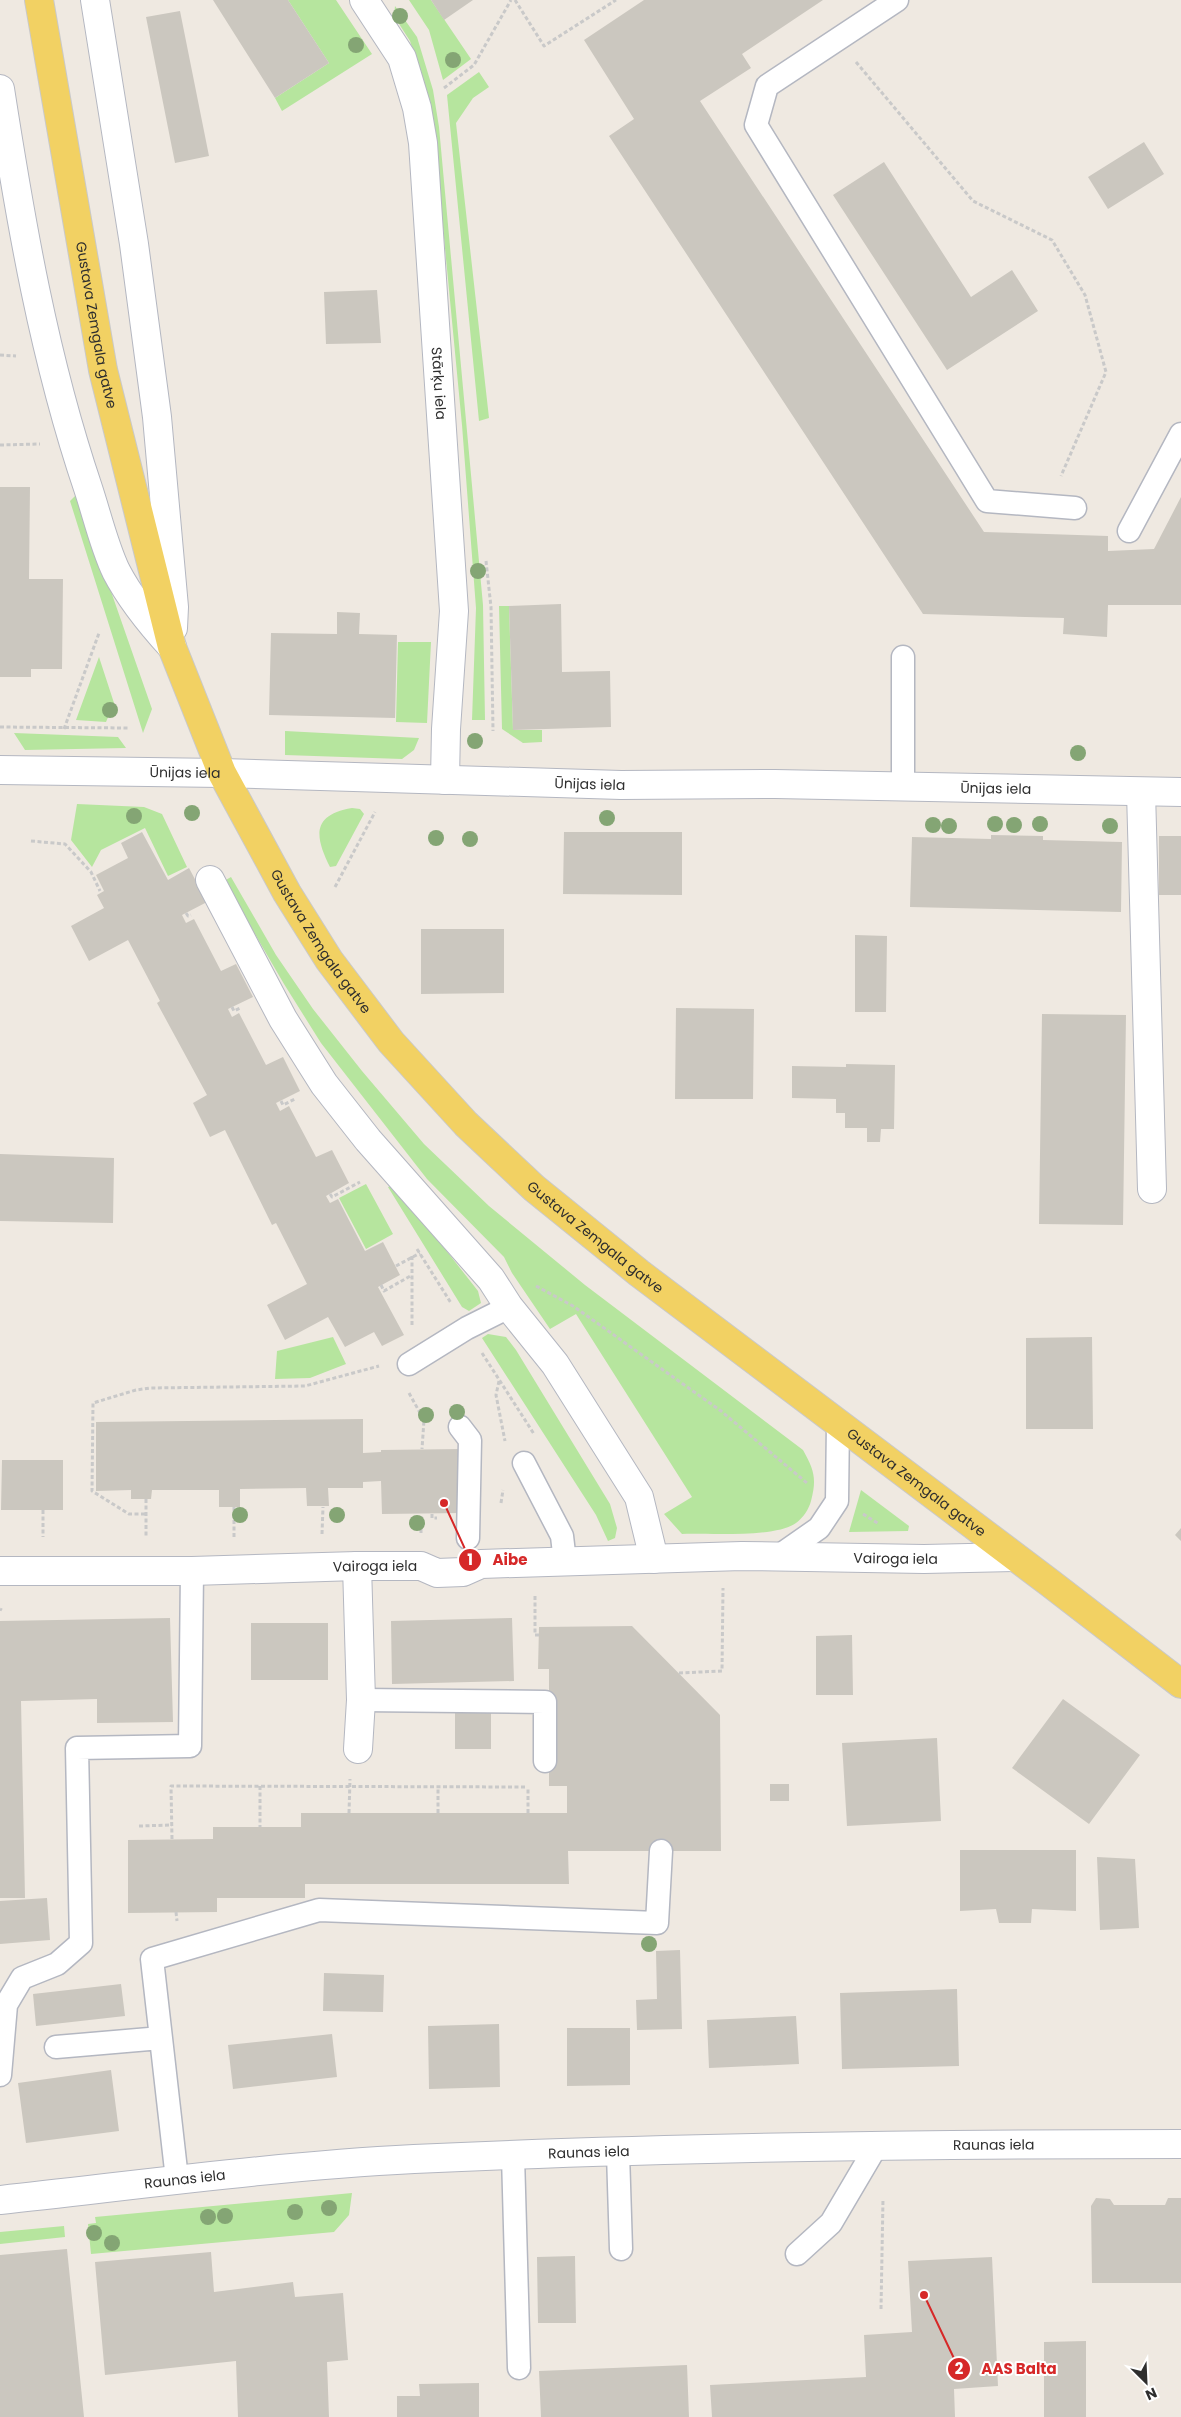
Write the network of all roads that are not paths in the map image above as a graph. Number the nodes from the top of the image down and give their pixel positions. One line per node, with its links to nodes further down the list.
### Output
1 (39, 0): 9 (main road, Gustava Zemgala gatve)
2 (95, 0): 9 (street, Gustava Zemgala gatve)
3 (364, 0): 13 (street, Stārķu iela)
4 (897, 0): 7 (lane)
5 (0, 89): 9 (street, Gustava Zemgala gatve)
6 (1181, 434): 8 (lane)
7 (1075, 508)
8 (1129, 531)
9 (172, 647): 12 (main road, Gustava Zemgala gatve)
10 (902, 657): 14 (lane)
11 (0, 770): 12 (street, Ūnijas iela)
12 (222, 774): 13 (street, Ūnijas iela); 21 (main road, Gustava Zemgala gatve)
13 (445, 780): 14 (street, Ūnijas iela)
14 (903, 787): 15 (street, Ūnijas iela)
15 (1141, 792): 16 (street, Ūnijas iela); 18 (street)
16 (1181, 792)
17 (210, 880): 19 (street)
18 (1152, 1189)
19 (509, 1307): 20 (lane); 27 (street)
20 (411, 1363)
21 (838, 1422): 25 (main road, Gustava Zemgala gatve); 26 (lane)
22 (460, 1427): 24 (lane)
23 (524, 1463): 28 (lane)
24 (468, 1538)
25 (1014, 1557): 26 (street, Vairoga iela); 32 (main road, Gustava Zemgala gatve)
26 (776, 1558): 27 (street, Vairoga iela)
27 (654, 1559): 28 (street, Vairoga iela)
28 (565, 1562): 29 (street, Vairoga iela)
29 (357, 1566): 31 (street, Vairoga iela); 33 (street)
30 (0, 1571): 31 (street, Vairoga iela)
31 (192, 1571): 39 (lane)
32 (1181, 1684)
33 (361, 1700): 34 (street); 35 (lane)
34 (358, 1749)
35 (545, 1761)
36 (662, 1851): 37 (lane)
37 (161, 2038): 38 (lane); 44 (lane)
38 (56, 2047)
39 (0, 2075)
40 (1181, 2144): 41 (street, Raunas iela)
41 (877, 2145): 42 (street, Raunas iela); 47 (lane)
42 (618, 2153): 43 (street, Raunas iela); 46 (lane)
43 (513, 2156): 44 (street, Raunas iela); 48 (lane)
44 (177, 2179): 45 (street, Raunas iela)
45 (0, 2200)
46 (621, 2249)
47 (797, 2254)
48 (519, 2368)

